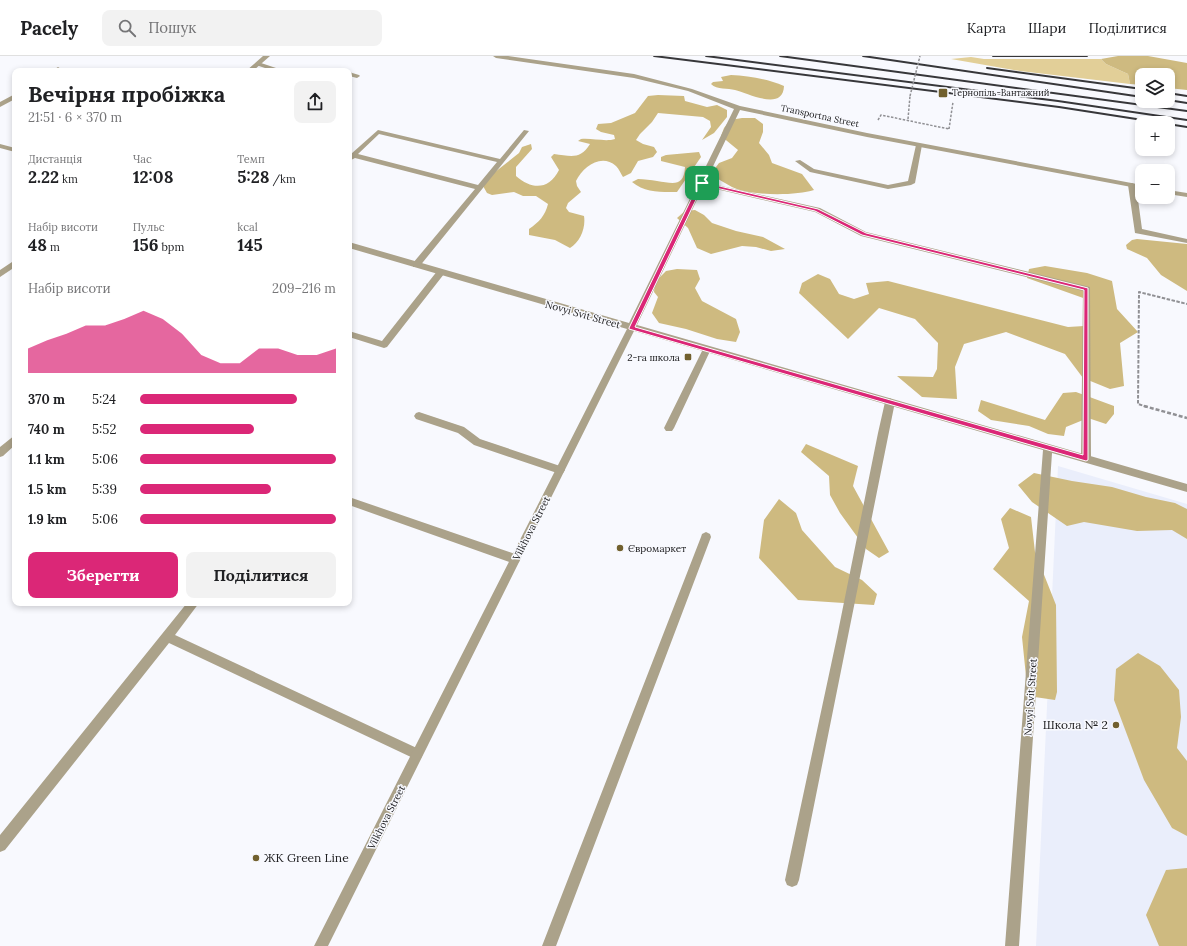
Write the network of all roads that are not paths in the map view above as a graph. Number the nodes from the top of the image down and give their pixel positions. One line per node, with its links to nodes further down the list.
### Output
1 (267, 56): 3 (street)
2 (496, 56): 10 (street, Transportna Street)
3 (258, 64): 4 (street); 5 (street)
4 (253, 68)
5 (271, 68)
6 (352, 75): 7 (street)
7 (357, 76)
8 (12, 98): 9 (street)
9 (0, 105)
10 (738, 108): 12 (street, Transportna Street); 19 (street, Vilkhova Street)
11 (526, 131): 17 (street)
12 (919, 145): 18 (street); 20 (street, Transportna Street)
13 (0, 146): 14 (street)
14 (12, 149)
15 (352, 156): 17 (street)
16 (352, 157): 22 (street)
17 (501, 161): 22 (street)
18 (798, 161)
19 (702, 183): 31 (street, Vilkhova Street); 40 (street)
20 (1132, 185): 21 (street, Transportna Street); 25 (street)
21 (1135, 186)
22 (479, 188): 28 (street)
23 (1175, 193): 24 (street)
24 (1187, 195)
25 (1187, 241)
26 (352, 246): 28 (street, Novyi Svit Street)
27 (12, 265): 30 (street)
28 (416, 265): 29 (street, Novyi Svit Street)
29 (441, 272): 31 (street, Novyi Svit Street); 32 (street)
30 (0, 274)
31 (631, 328): 33 (street, Novyi Svit Street); 41 (street, Vilkhova Street)
32 (352, 335)
33 (707, 349): 34 (street, Novyi Svit Street); 36 (street)
34 (890, 402): 38 (street, Novyi Svit Street); 50 (street)
35 (419, 416): 41 (street)
36 (669, 428)
37 (12, 442): 39 (street)
38 (1048, 448): 40 (street, Novyi Svit Street); 53 (street, Novyi Svit Street)
39 (0, 453)
40 (1086, 459): 42 (street, Novyi Svit Street)
41 (560, 470): 45 (street, Vilkhova Street)
42 (1187, 488)
43 (352, 501): 45 (street)
44 (706, 537): 52 (street)
45 (515, 559): 48 (street, Vilkhova Street)
46 (192, 606): 47 (street)
47 (167, 637): 48 (street); 49 (street)
48 (418, 754): 51 (street, Vilkhova Street)
49 (0, 845)
50 (792, 880)
51 (321, 946)
52 (549, 946)
53 (1012, 946)

